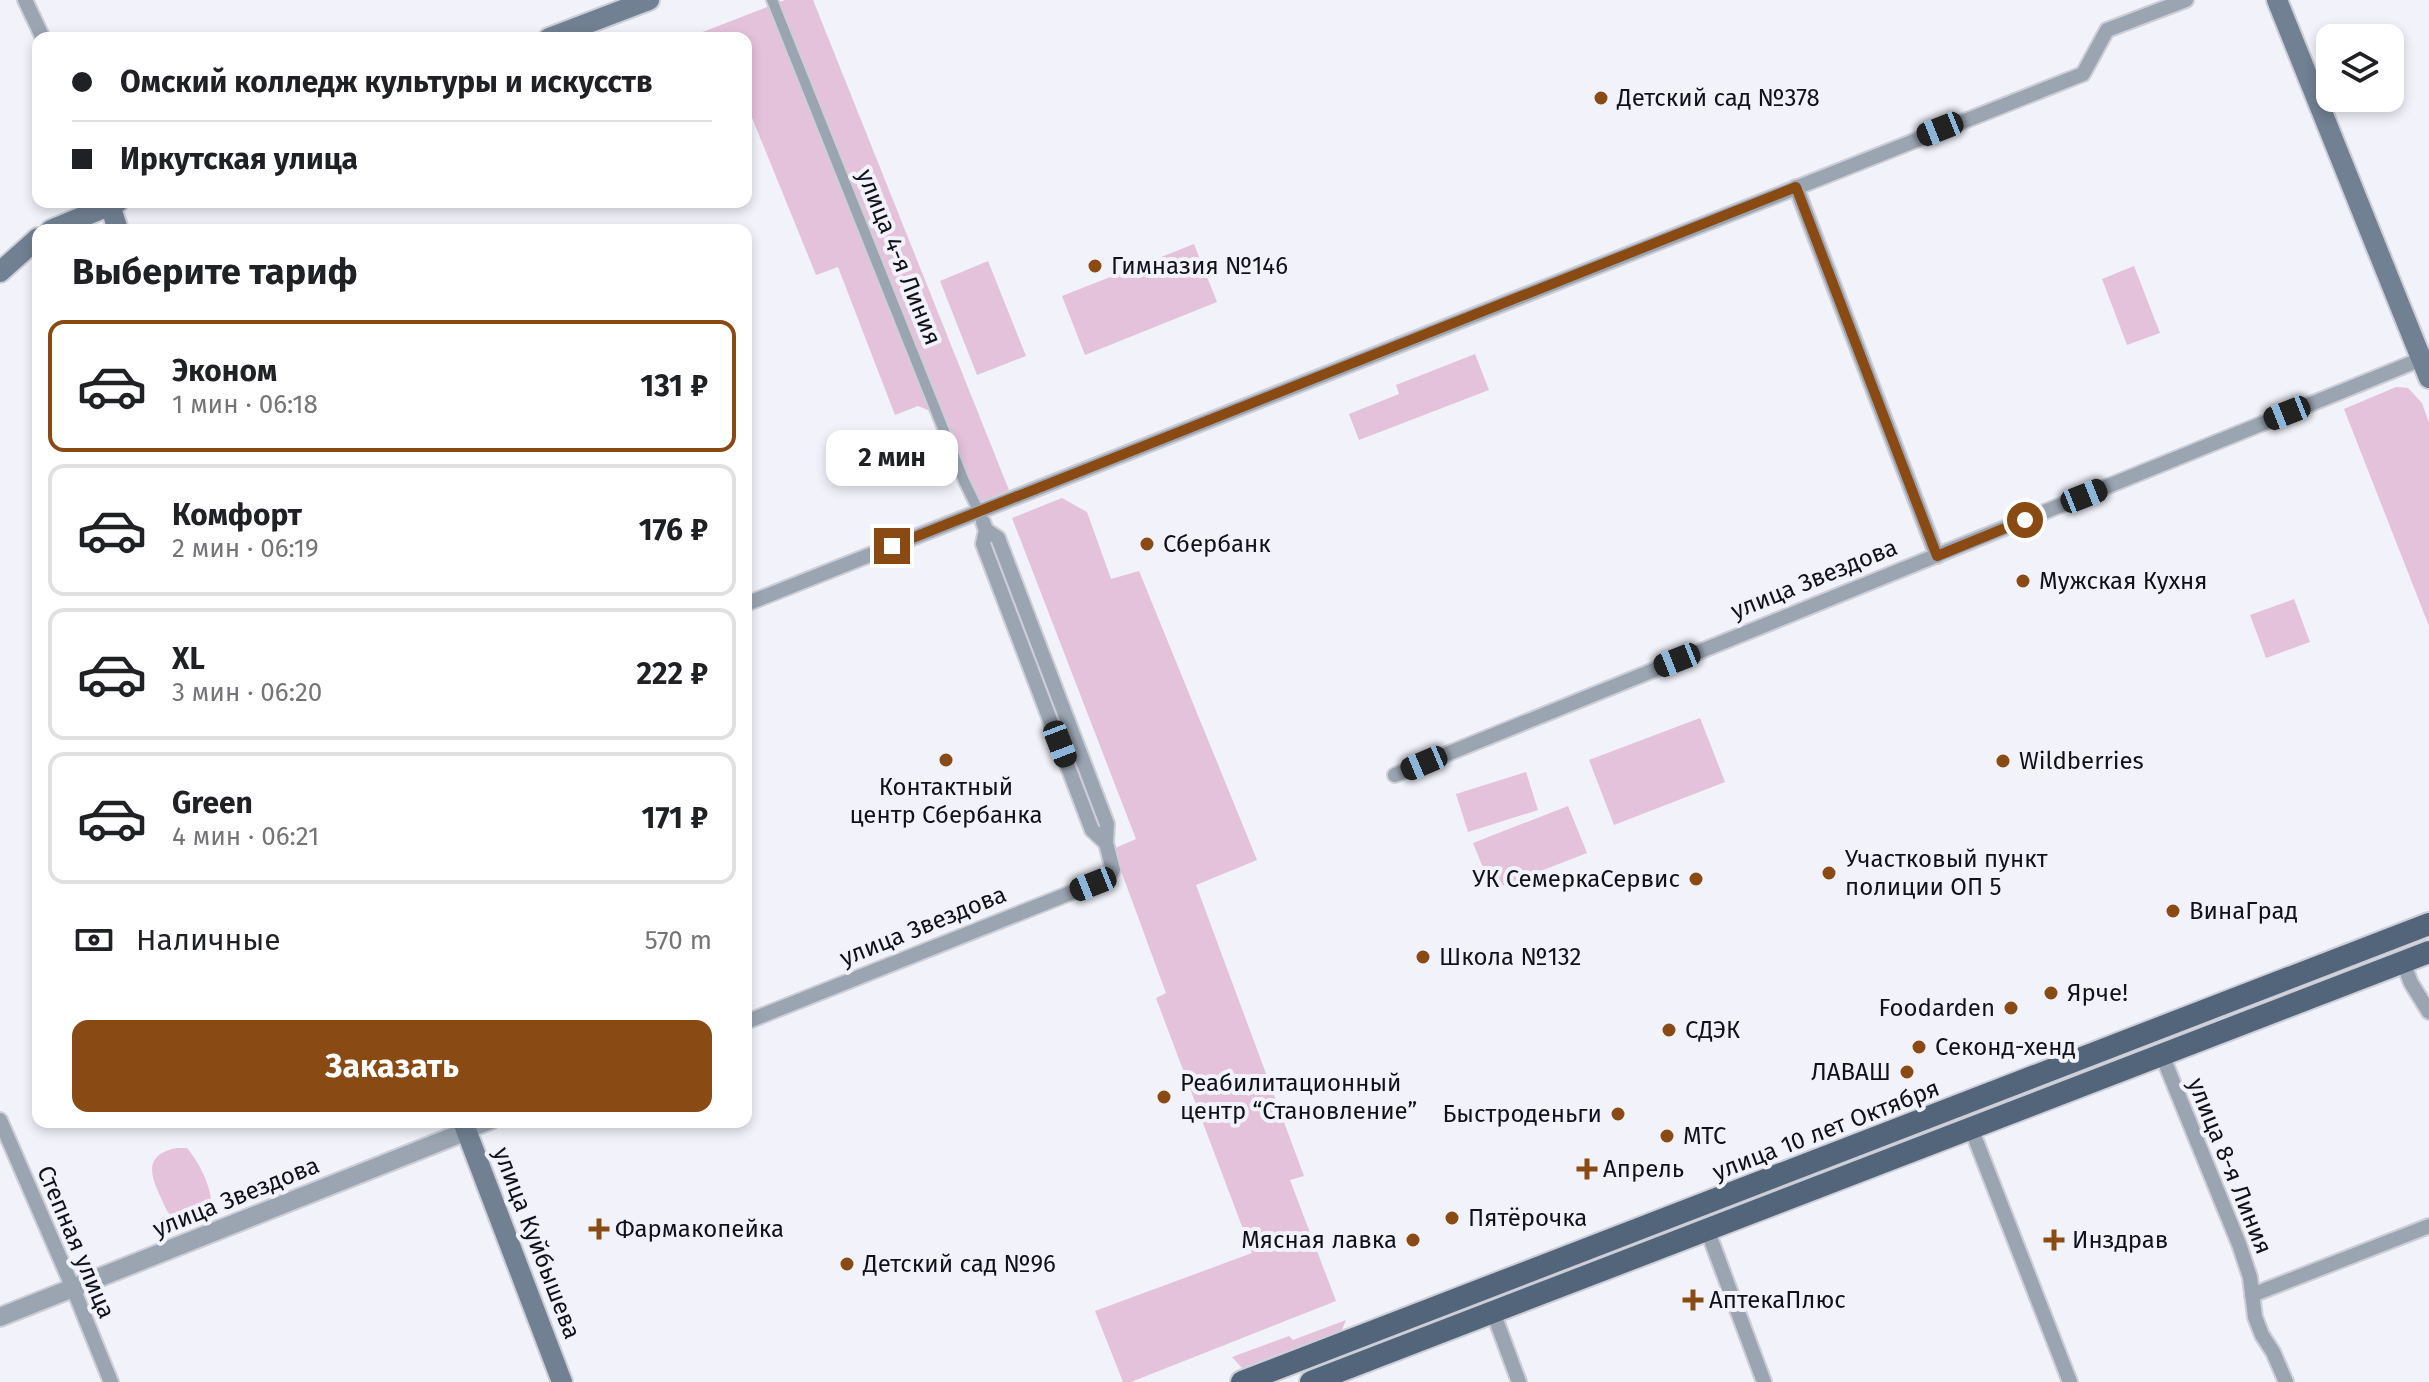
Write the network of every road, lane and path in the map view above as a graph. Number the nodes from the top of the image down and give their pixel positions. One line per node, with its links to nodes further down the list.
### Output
1 (25, 0): 6 (street)
2 (649, 0): 7 (main road)
3 (772, 0): 14 (street, улица 4-я Линия)
4 (2186, 0): 8 (street)
5 (2277, 0): 13 (main road)
6 (40, 32)
7 (565, 32)
8 (1796, 187): 14 (street); 15 (street)
9 (101, 208): 10 (main road)
10 (65, 224)
11 (32, 243): 12 (main road)
12 (0, 272)
13 (2426, 364): 15 (street, улица Звездова)
14 (979, 512): 16 (street); 18 (street, улица 4-я Линия)
15 (1937, 556): 17 (street, улица Звездова)
16 (752, 602)
17 (1395, 775)
18 (1113, 870): 23 (street, улица Звездова)
19 (2429, 924): 37 (main road, улица 10 лет Октября)
20 (2429, 952): 21 (main road, улица 10 лет Октября)
21 (2403, 962): 22 (street); 24 (main road, улица 10 лет Октября)
22 (2429, 1012)
23 (752, 1020)
24 (2162, 1055): 28 (main road, улица 10 лет Октября); 32 (street, улица 8-я Линия)
25 (0, 1120): 31 (street, Степная улица)
26 (463, 1128): 31 (street, улица Звездова)
27 (465, 1128): 36 (main road, улица Куйбышева)
28 (1971, 1128): 30 (main road, улица 10 лет Октября); 41 (street)
29 (2429, 1226): 32 (street)
30 (1707, 1229): 33 (main road, улица 10 лет Октября); 40 (street)
31 (73, 1288): 34 (street, улица Звездова); 35 (street, Степная улица)
32 (2252, 1295): 42 (street, улица 8-я Линия)
33 (1493, 1312): 38 (main road, улица 10 лет Октября); 39 (street)
34 (0, 1317)
35 (111, 1382)
36 (562, 1382)
37 (1242, 1382)
38 (1311, 1382)
39 (1519, 1382)
40 (1764, 1382)
41 (2070, 1382)
42 (2286, 1382)

